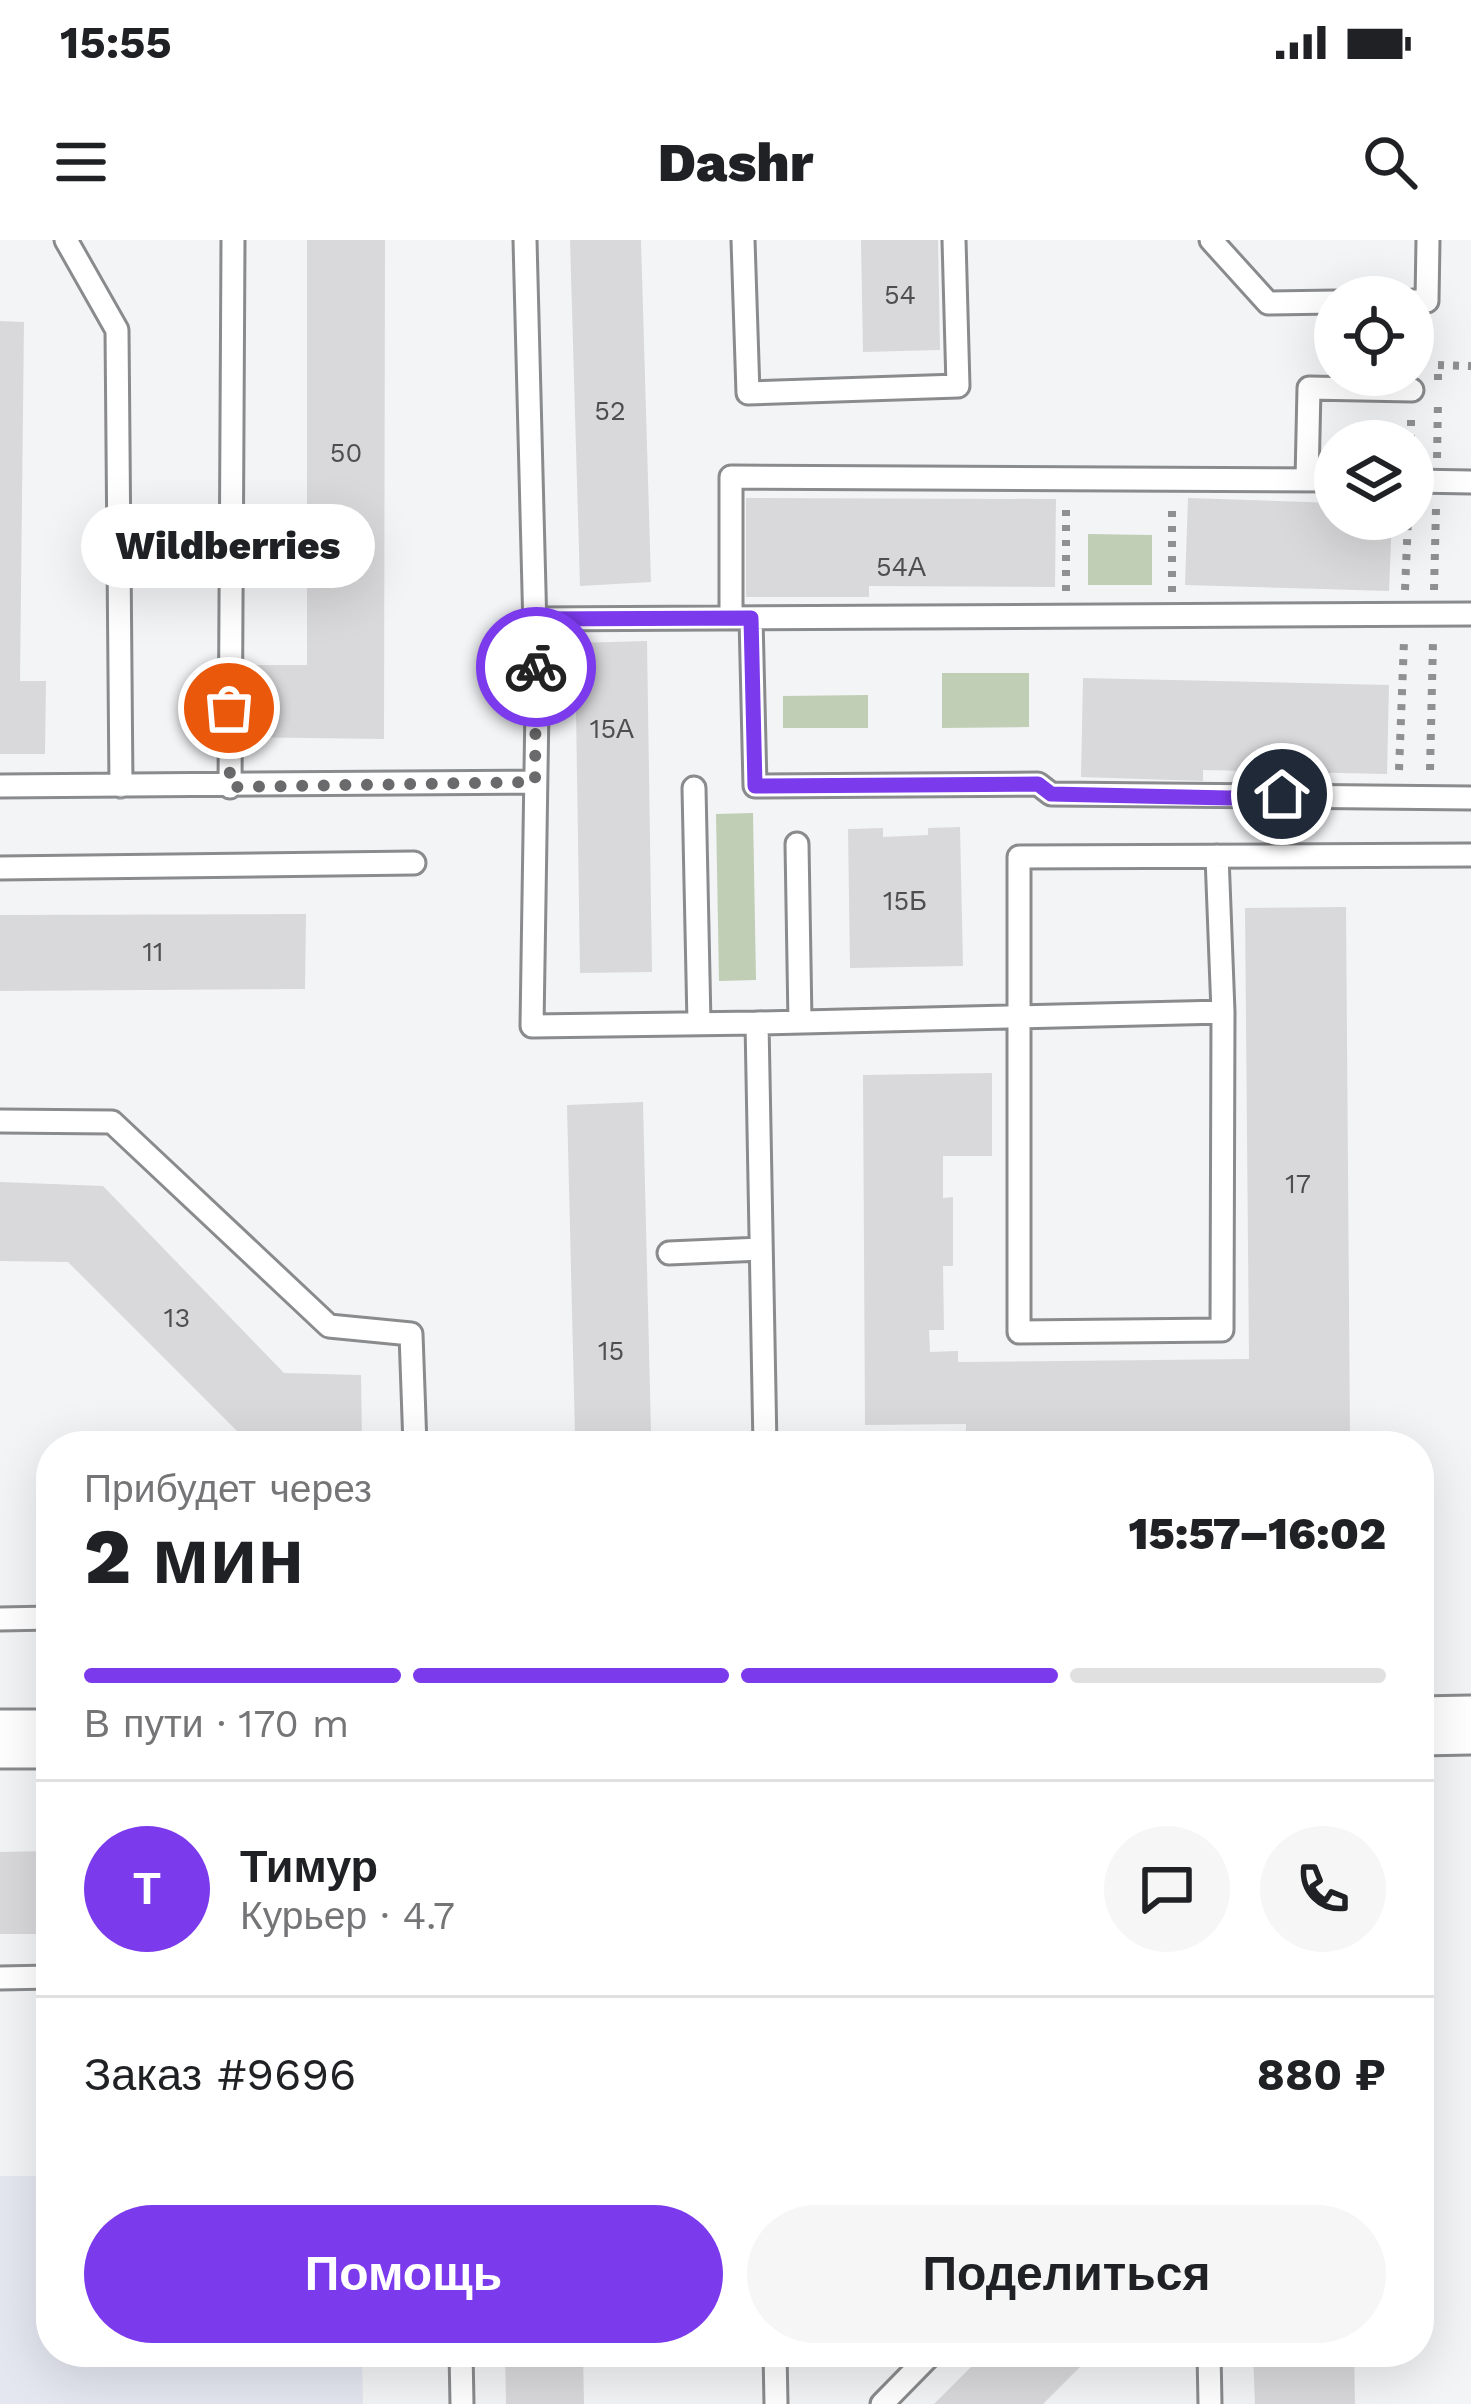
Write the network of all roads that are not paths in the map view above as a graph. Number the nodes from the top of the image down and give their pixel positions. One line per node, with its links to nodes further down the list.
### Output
1 (66, 240): 20 (lane)
2 (233, 240): 21 (lane)
3 (525, 240): 17 (lane)
4 (743, 240): 5 (lane)
5 (954, 240)
6 (1211, 240): 9 (lane)
7 (1428, 240): 8 (lane)
8 (1427, 276)
9 (1314, 302)
10 (1314, 388): 11 (lane)
11 (1307, 480): 12 (lane); 16 (lane)
12 (1314, 480)
13 (1434, 481): 14 (lane)
14 (1471, 482)
15 (1471, 614): 16 (lane)
16 (741, 618): 17 (lane); 23 (lane)
17 (535, 619): 18 (lane)
18 (535, 782): 21 (lane); 33 (lane)
19 (0, 786): 20 (lane)
20 (121, 786): 21 (lane)
21 (230, 787)
22 (694, 788): 33 (lane)
23 (1471, 797)
24 (796, 844): 31 (lane)
25 (1471, 855): 26 (lane)
26 (1217, 856): 29 (lane); 30 (lane)
27 (414, 863): 28 (lane)
28 (0, 868)
29 (1223, 1012): 30 (lane); 30 (lane)
30 (1019, 1016): 31 (lane)
31 (800, 1022): 32 (lane)
32 (757, 1023): 33 (lane); 35 (lane)
33 (699, 1024)
34 (0, 1121): 37 (lane)
35 (761, 1250): 36 (lane); 38 (lane)
36 (668, 1253)
37 (414, 1431)
38 (765, 1431)
39 (36, 1618): 40 (lane)
40 (0, 1619)
41 (1471, 1725): 42 (street)
42 (1434, 1726)
43 (0, 1739): 44 (street)
44 (36, 1739)
45 (36, 1977): 46 (lane)
46 (0, 1978)
47 (461, 2367): 51 (lane)
48 (775, 2367): 52 (lane)
49 (919, 2367): 53 (lane)
50 (1209, 2367): 54 (lane)
51 (462, 2404)
52 (776, 2404)
53 (882, 2404)
54 (1210, 2404)

